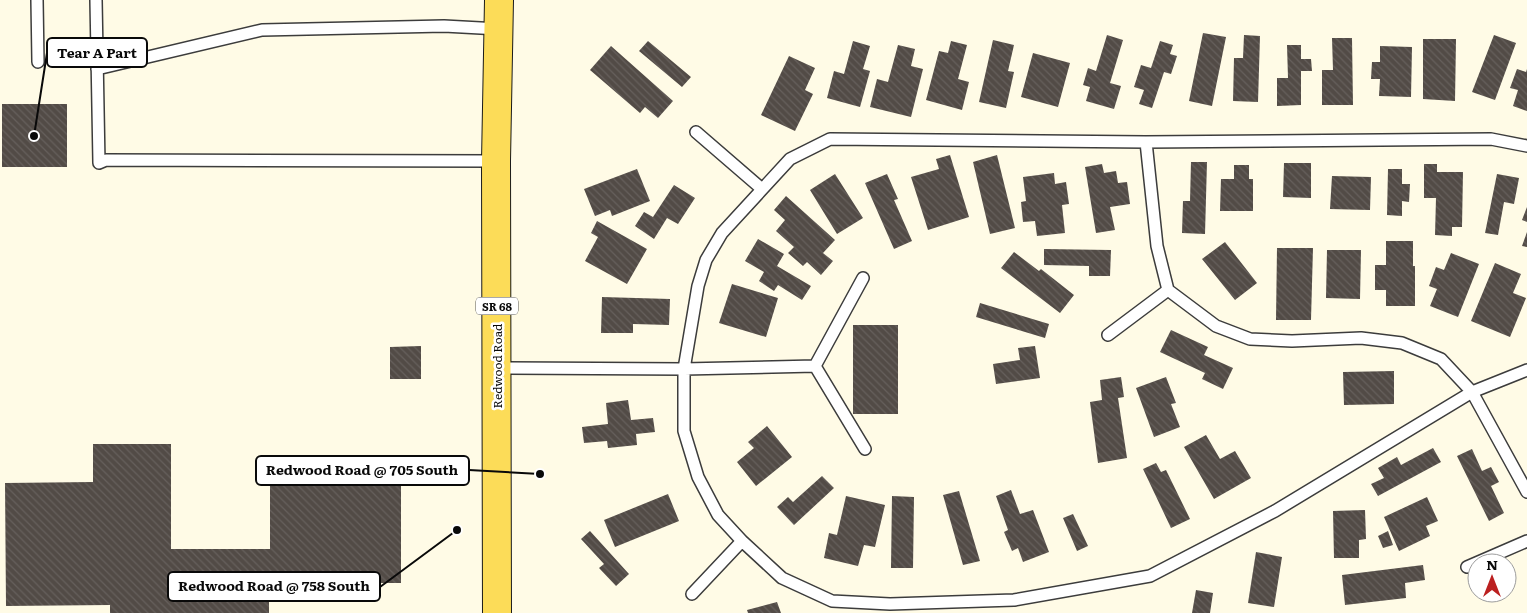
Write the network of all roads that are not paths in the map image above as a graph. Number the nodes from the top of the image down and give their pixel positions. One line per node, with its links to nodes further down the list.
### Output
1 (37, 0): 5 (lane)
2 (96, 0): 6 (lane)
3 (499, 0): 4 (main road, Redwood Road / SR 68)
4 (499, 30): 6 (lane); 10 (main road, Redwood Road / SR 68)
5 (38, 62)
6 (97, 69): 10 (lane)
7 (696, 132): 11 (lane)
8 (1146, 142): 9 (lane); 11 (lane); 13 (lane)
9 (1527, 146)
10 (496, 161): 16 (main road, Redwood Road / SR 68)
11 (762, 189): 17 (lane)
12 (862, 278): 15 (lane)
13 (1168, 290): 14 (lane); 19 (lane)
14 (1108, 335)
15 (815, 366): 17 (lane); 20 (lane)
16 (497, 368): 17 (lane); 26 (main road, Redwood Road / SR 68)
17 (684, 369): 22 (lane)
18 (1527, 370): 19 (lane)
19 (1472, 392): 21 (lane); 22 (lane)
20 (865, 449)
21 (1527, 492)
22 (742, 541): 25 (lane)
23 (1527, 541): 24 (lane)
24 (1499, 553)
25 (692, 594)
26 (497, 613)

